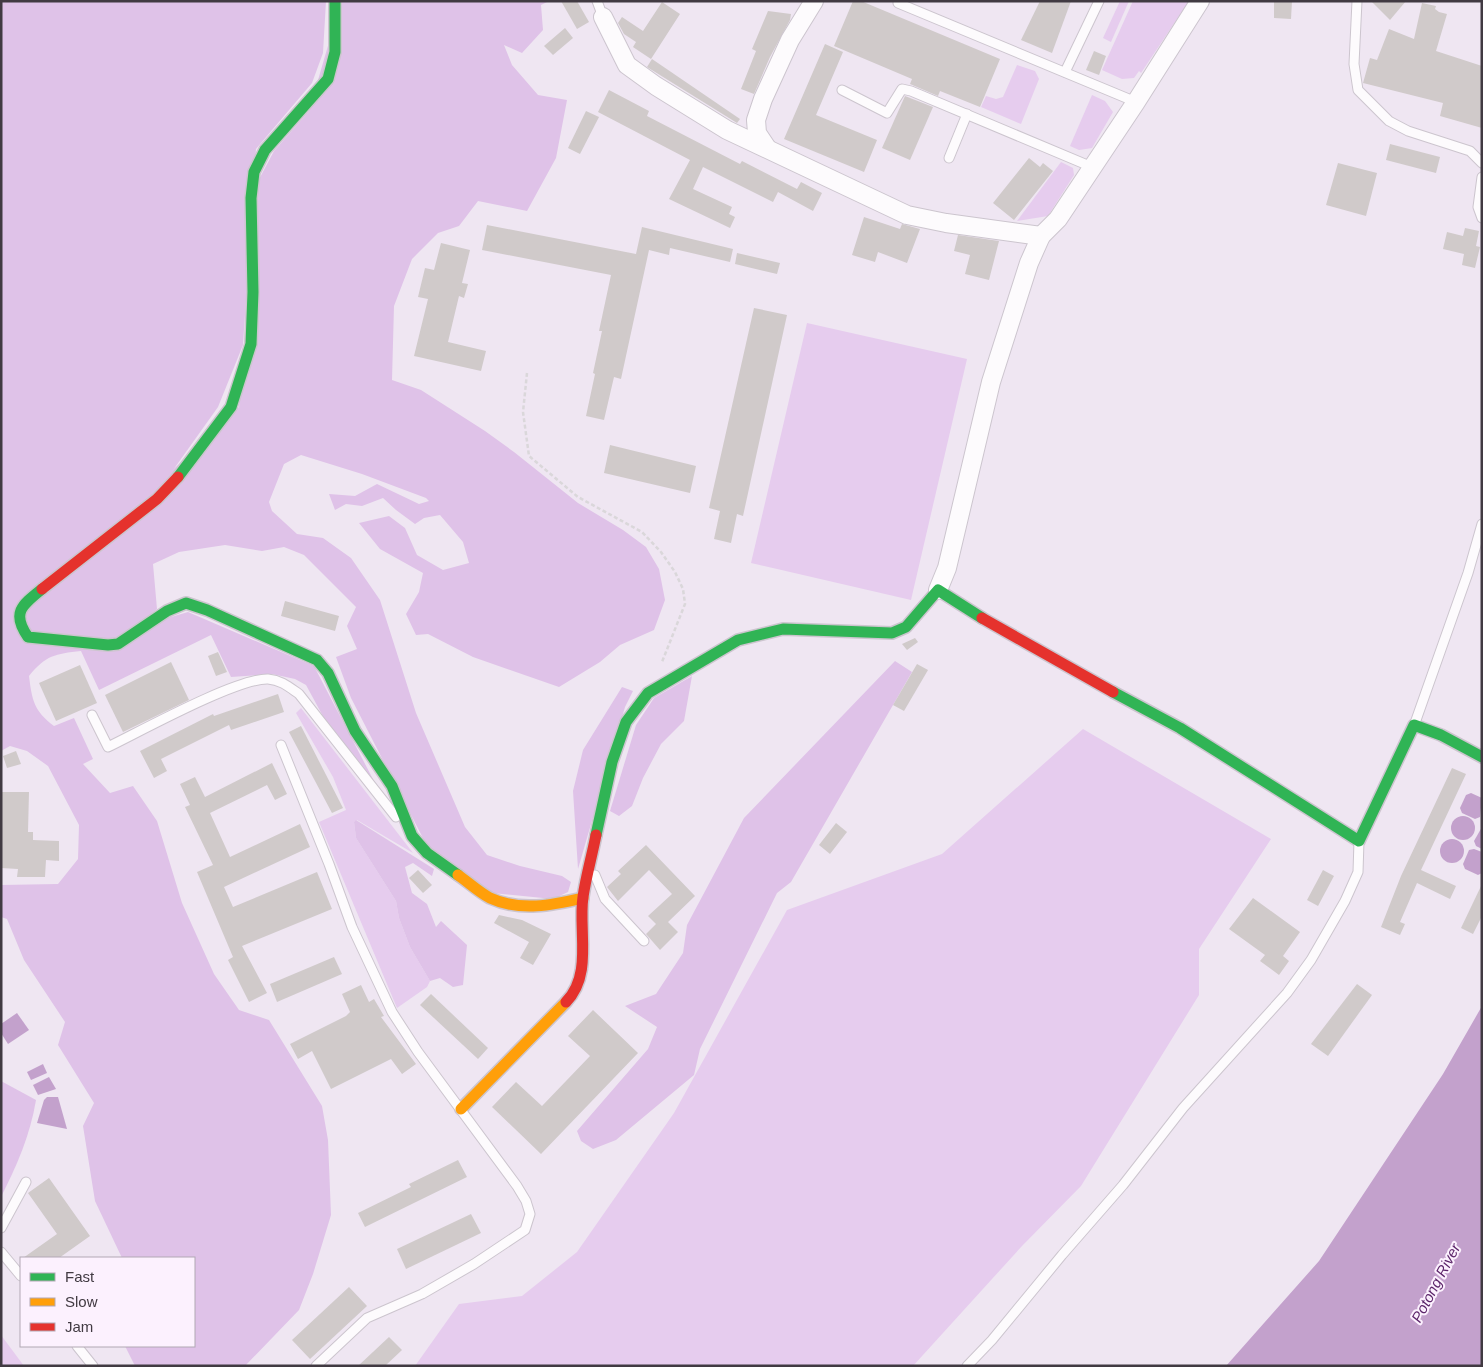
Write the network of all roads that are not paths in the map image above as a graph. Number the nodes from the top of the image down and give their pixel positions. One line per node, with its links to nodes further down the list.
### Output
1 (335, 1): 25 (street)
2 (814, 1): 12 (street)
3 (1098, 1): 8 (lane)
4 (1200, 1): 10 (street)
5 (1357, 1): 14 (lane)
6 (898, 3): 8 (lane)
7 (600, 9): 12 (street)
8 (1065, 72): 10 (lane)
9 (842, 90): 11 (lane)
10 (1136, 102): 15 (street)
11 (967, 114): 13 (lane); 15 (lane)
12 (766, 148): 18 (street)
13 (949, 158)
14 (1482, 163)
15 (1092, 167): 18 (street)
16 (1482, 177): 17 (lane)
17 (1482, 218)
18 (1041, 236): 20 (street)
19 (1482, 524): 22 (lane)
20 (938, 590): 26 (street); 27 (street)
21 (92, 715): 25 (lane)
22 (1414, 725): 24 (street); 26 (street)
23 (281, 745): 30 (lane)
24 (1482, 757)
25 (412, 836): 28 (street)
26 (1359, 841): 38 (lane)
27 (592, 863): 28 (street); 29 (lane)
28 (584, 898): 30 (street)
29 (644, 941)
30 (461, 1109): 37 (lane)
31 (26, 1182): 32 (lane)
32 (1, 1228)
33 (1, 1252): 34 (lane)
34 (20, 1275)
35 (78, 1347): 36 (lane)
36 (93, 1366)
37 (316, 1366)
38 (967, 1366)

